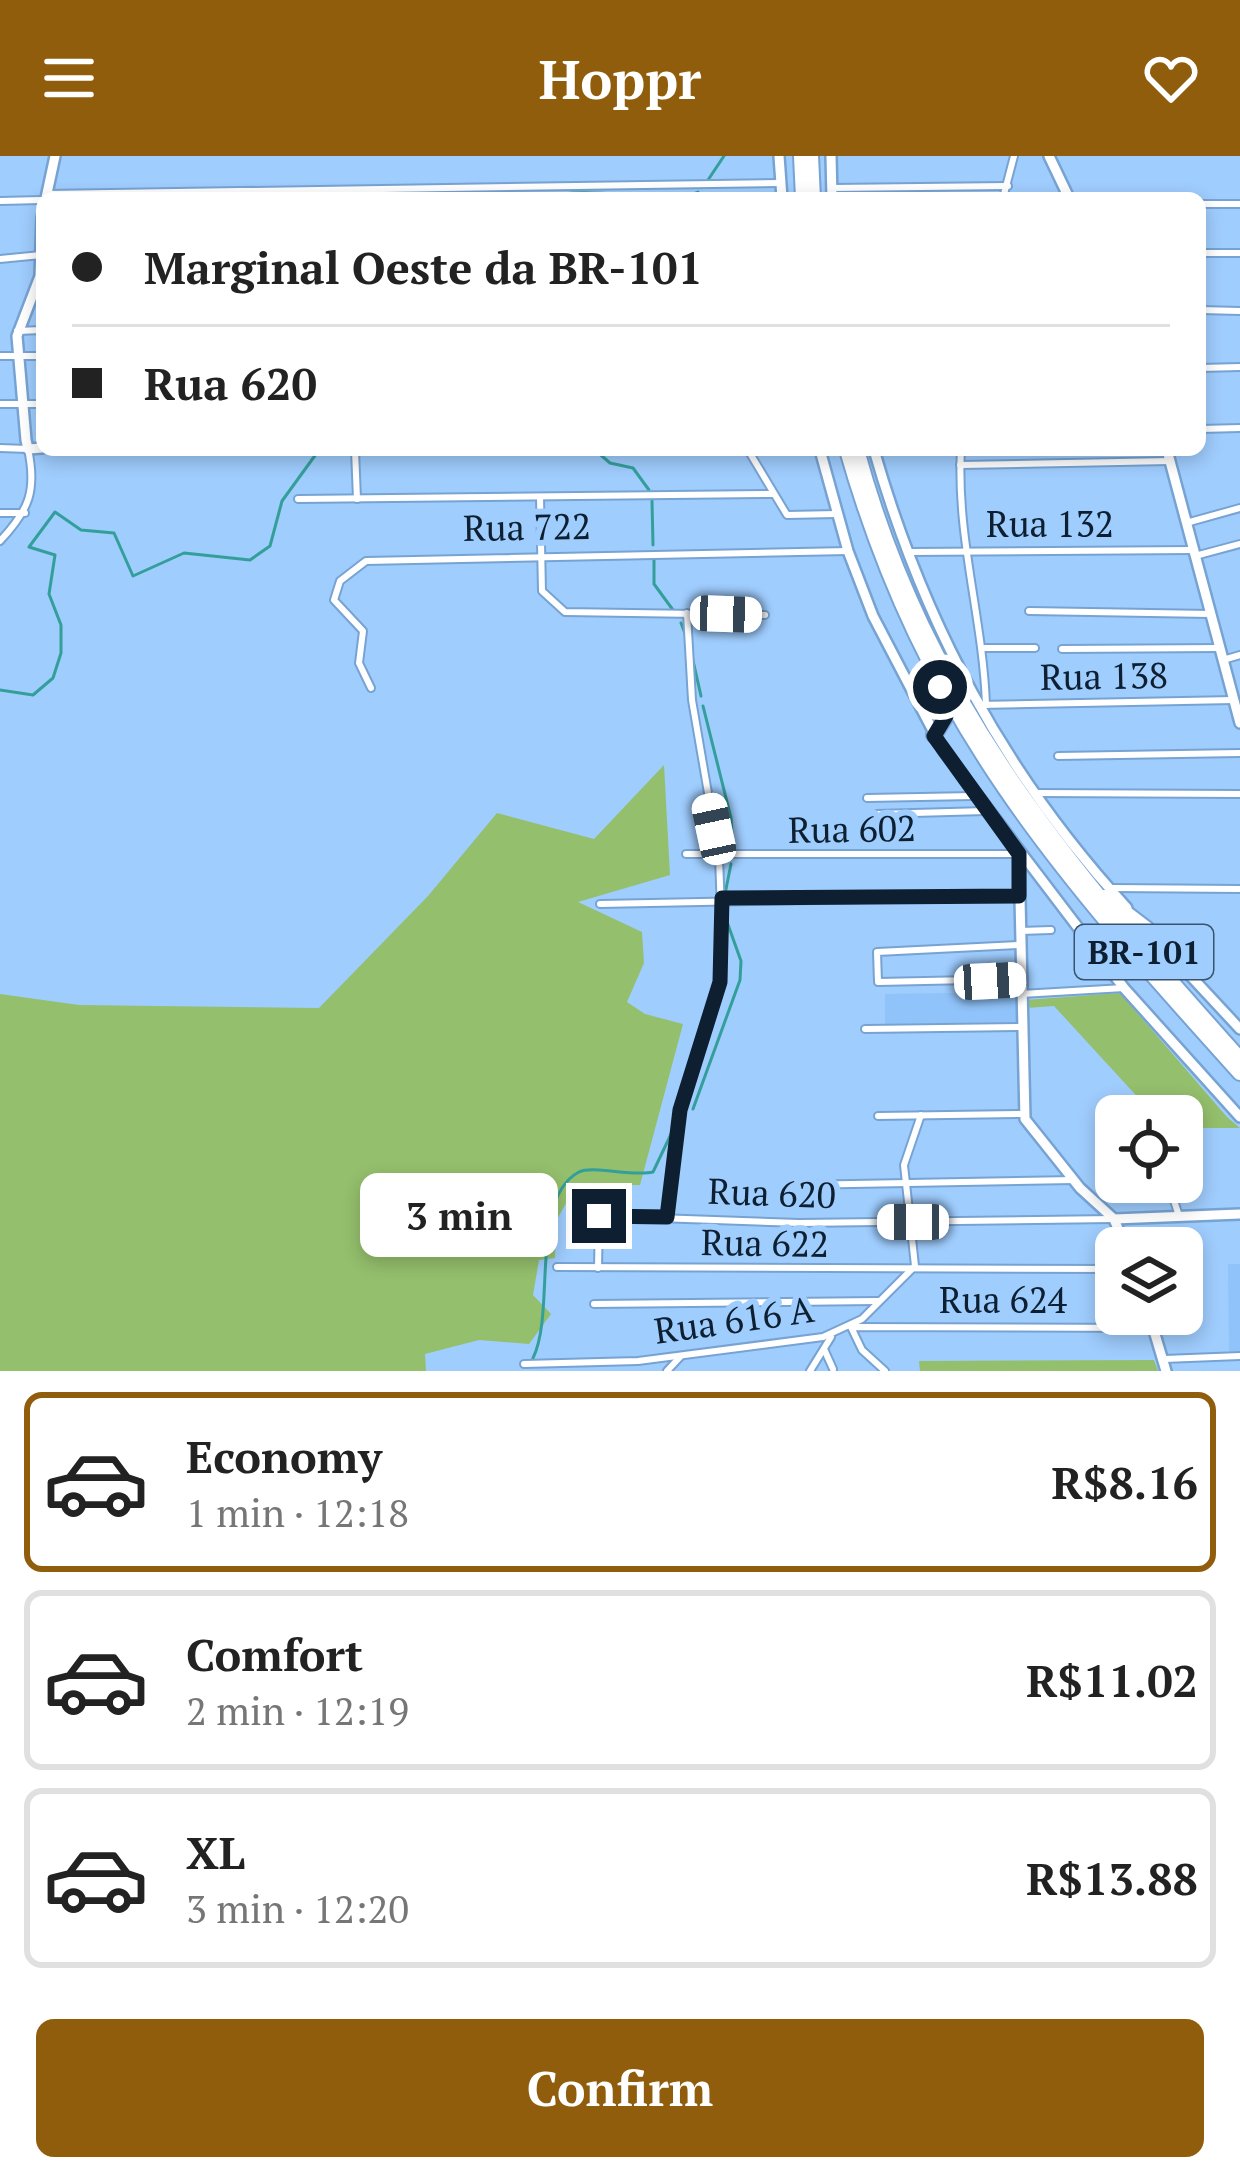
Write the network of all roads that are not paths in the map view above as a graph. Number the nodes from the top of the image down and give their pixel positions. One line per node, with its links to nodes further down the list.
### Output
1 (56, 156): 10 (main road)
2 (779, 156): 8 (main road)
3 (801, 156): 13 (highway)
4 (811, 156): 14 (highway)
5 (831, 156): 15 (main road)
6 (1014, 156): 9 (street)
7 (1049, 156): 18 (main road)
8 (781, 183): 11 (street); 12 (main road)
9 (1008, 185): 16 (street); 17 (street)
10 (47, 192)
11 (339, 192)
12 (782, 192)
13 (803, 192)
14 (814, 192)
15 (832, 192)
16 (854, 192)
17 (1005, 192)
18 (1066, 192)
19 (36, 199): 20 (street)
20 (0, 201)
21 (1206, 204): 22 (street)
22 (1240, 204)
23 (1206, 253): 24 (street)
24 (1240, 253)
25 (36, 255): 26 (street)
26 (0, 259)
27 (36, 285): 31 (main road)
28 (1206, 310): 29 (street)
29 (1240, 311)
30 (36, 330): 31 (street)
31 (17, 331): 33 (main road)
32 (0, 356): 33 (street)
33 (18, 356): 34 (street); 38 (main road)
34 (36, 356)
35 (1206, 368): 36 (street)
36 (1240, 368)
37 (0, 404): 38 (street)
38 (22, 404): 39 (street); 43 (main road)
39 (36, 404)
40 (1240, 428): 41 (street)
41 (1206, 429)
42 (0, 448): 43 (street)
43 (28, 448): 44 (main road); 61 (street)
44 (36, 448)
45 (355, 456): 57 (street)
46 (751, 456): 55 (street)
47 (822, 456): 62 (main road)
48 (849, 456): 80 (highway, BR-101)
49 (859, 456): 94 (highway, BR-101)
50 (876, 456): 68 (main road)
51 (961, 456): 54 (street)
52 (1148, 456): 54 (street)
53 (1169, 456): 63 (main road)
54 (960, 465): 67 (street)
55 (772, 494): 56 (street); 62 (street)
56 (540, 497): 57 (street); 69 (street)
57 (357, 499): 58 (street)
58 (298, 500)
59 (1240, 508): 63 (street)
60 (0, 513): 61 (street)
61 (25, 513): 64 (street)
62 (837, 514): 66 (main road)
63 (1186, 523): 70 (main road)
64 (0, 541)
65 (1240, 544): 70 (street, Rua 132)
66 (848, 551): 69 (street, Rua 722); 85 (main road)
67 (967, 551): 68 (street, Rua 132); 70 (street, Rua 132); 76 (street)
68 (907, 552): 83 (main road)
69 (541, 553): 72 (street); 81 (street, Rua 722)
70 (1195, 553): 73 (main road)
71 (1029, 611): 73 (street)
72 (687, 613): 74 (street); 97 (street)
73 (1210, 614): 78 (main road)
74 (765, 615)
75 (1035, 647): 76 (street)
76 (984, 648): 83 (street)
77 (1062, 649): 78 (street)
78 (1222, 654): 79 (street); 82 (main road)
79 (1240, 655)
80 (940, 687): 85 (highway); 114 (highway, BR-101)
81 (371, 688)
82 (1234, 700): 83 (street, Rua 138); 84 (main road)
83 (981, 705): 88 (main road)
84 (1239, 718)
85 (934, 736): 90 (main road)
86 (1240, 753): 87 (street)
87 (1058, 756)
88 (1033, 794): 89 (street); 98 (main road)
89 (1240, 794)
90 (974, 796): 91 (street); 92 (main road)
91 (866, 798)
92 (986, 812): 93 (street); 96 (main road)
93 (877, 814)
94 (1052, 842): 103 (highway); 113 (highway, BR-101)
95 (686, 854): 97 (street, Rua 602)
96 (1019, 854): 97 (street, Rua 602); 100 (main road); 108 (main road)
97 (718, 857): 101 (street)
98 (1108, 887): 99 (street); 103 (main road)
99 (1240, 889)
100 (1019, 896): 101 (street); 105 (main road)
101 (722, 898): 102 (street); 127 (street)
102 (600, 904)
103 (1147, 929): 112 (main road)
104 (1052, 930): 105 (street)
105 (1020, 932): 106 (main road)
106 (1020, 945): 107 (main road); 107 (street)
107 (1021, 979): 109 (main road)
108 (1124, 988): 109 (street); 118 (main road)
109 (1021, 994): 110 (main road)
110 (1022, 1028): 111 (street); 115 (main road)
111 (865, 1029)
112 (1240, 1030)
113 (1240, 1058)
114 (1240, 1073)
115 (1024, 1114): 116 (street); 119 (main road)
116 (921, 1115): 117 (street); 120 (street)
117 (878, 1116)
118 (1240, 1117)
119 (1074, 1180): 120 (street); 128 (main road)
120 (908, 1184): 121 (street); 129 (street)
121 (797, 1185)
122 (1175, 1203): 126 (street)
123 (1240, 1214): 126 (main road)
124 (572, 1215): 125 (street, Rua 620)
125 (599, 1216): 127 (street, Rua 620); 132 (street)
126 (1179, 1216): 128 (main road)
127 (667, 1217): 129 (street, Rua 620)
128 (1114, 1219): 129 (street, Rua 620); 130 (main road)
129 (913, 1222): 134 (street)
130 (1117, 1227)
131 (557, 1267): 132 (street, Rua 622)
132 (598, 1268): 134 (street, Rua 622)
133 (1095, 1268): 134 (street, Rua 622)
134 (910, 1272): 135 (street, Rua 616 A)
135 (880, 1301): 136 (street); 137 (street, Rua 616 A)
136 (594, 1304)
137 (851, 1327): 138 (street, Rua 624); 139 (street, Rua 616 A); 149 (street)
138 (1095, 1328)
139 (832, 1334): 141 (street); 142 (street, Rua 616 A)
140 (1156, 1335): 145 (main road)
141 (824, 1349): 146 (street); 148 (street)
142 (683, 1354): 144 (street, Rua 616 A); 147 (street)
143 (1240, 1356): 145 (street)
144 (524, 1364)
145 (1165, 1365)
146 (833, 1369)
147 (667, 1371)
148 (810, 1371)
149 (885, 1371)

